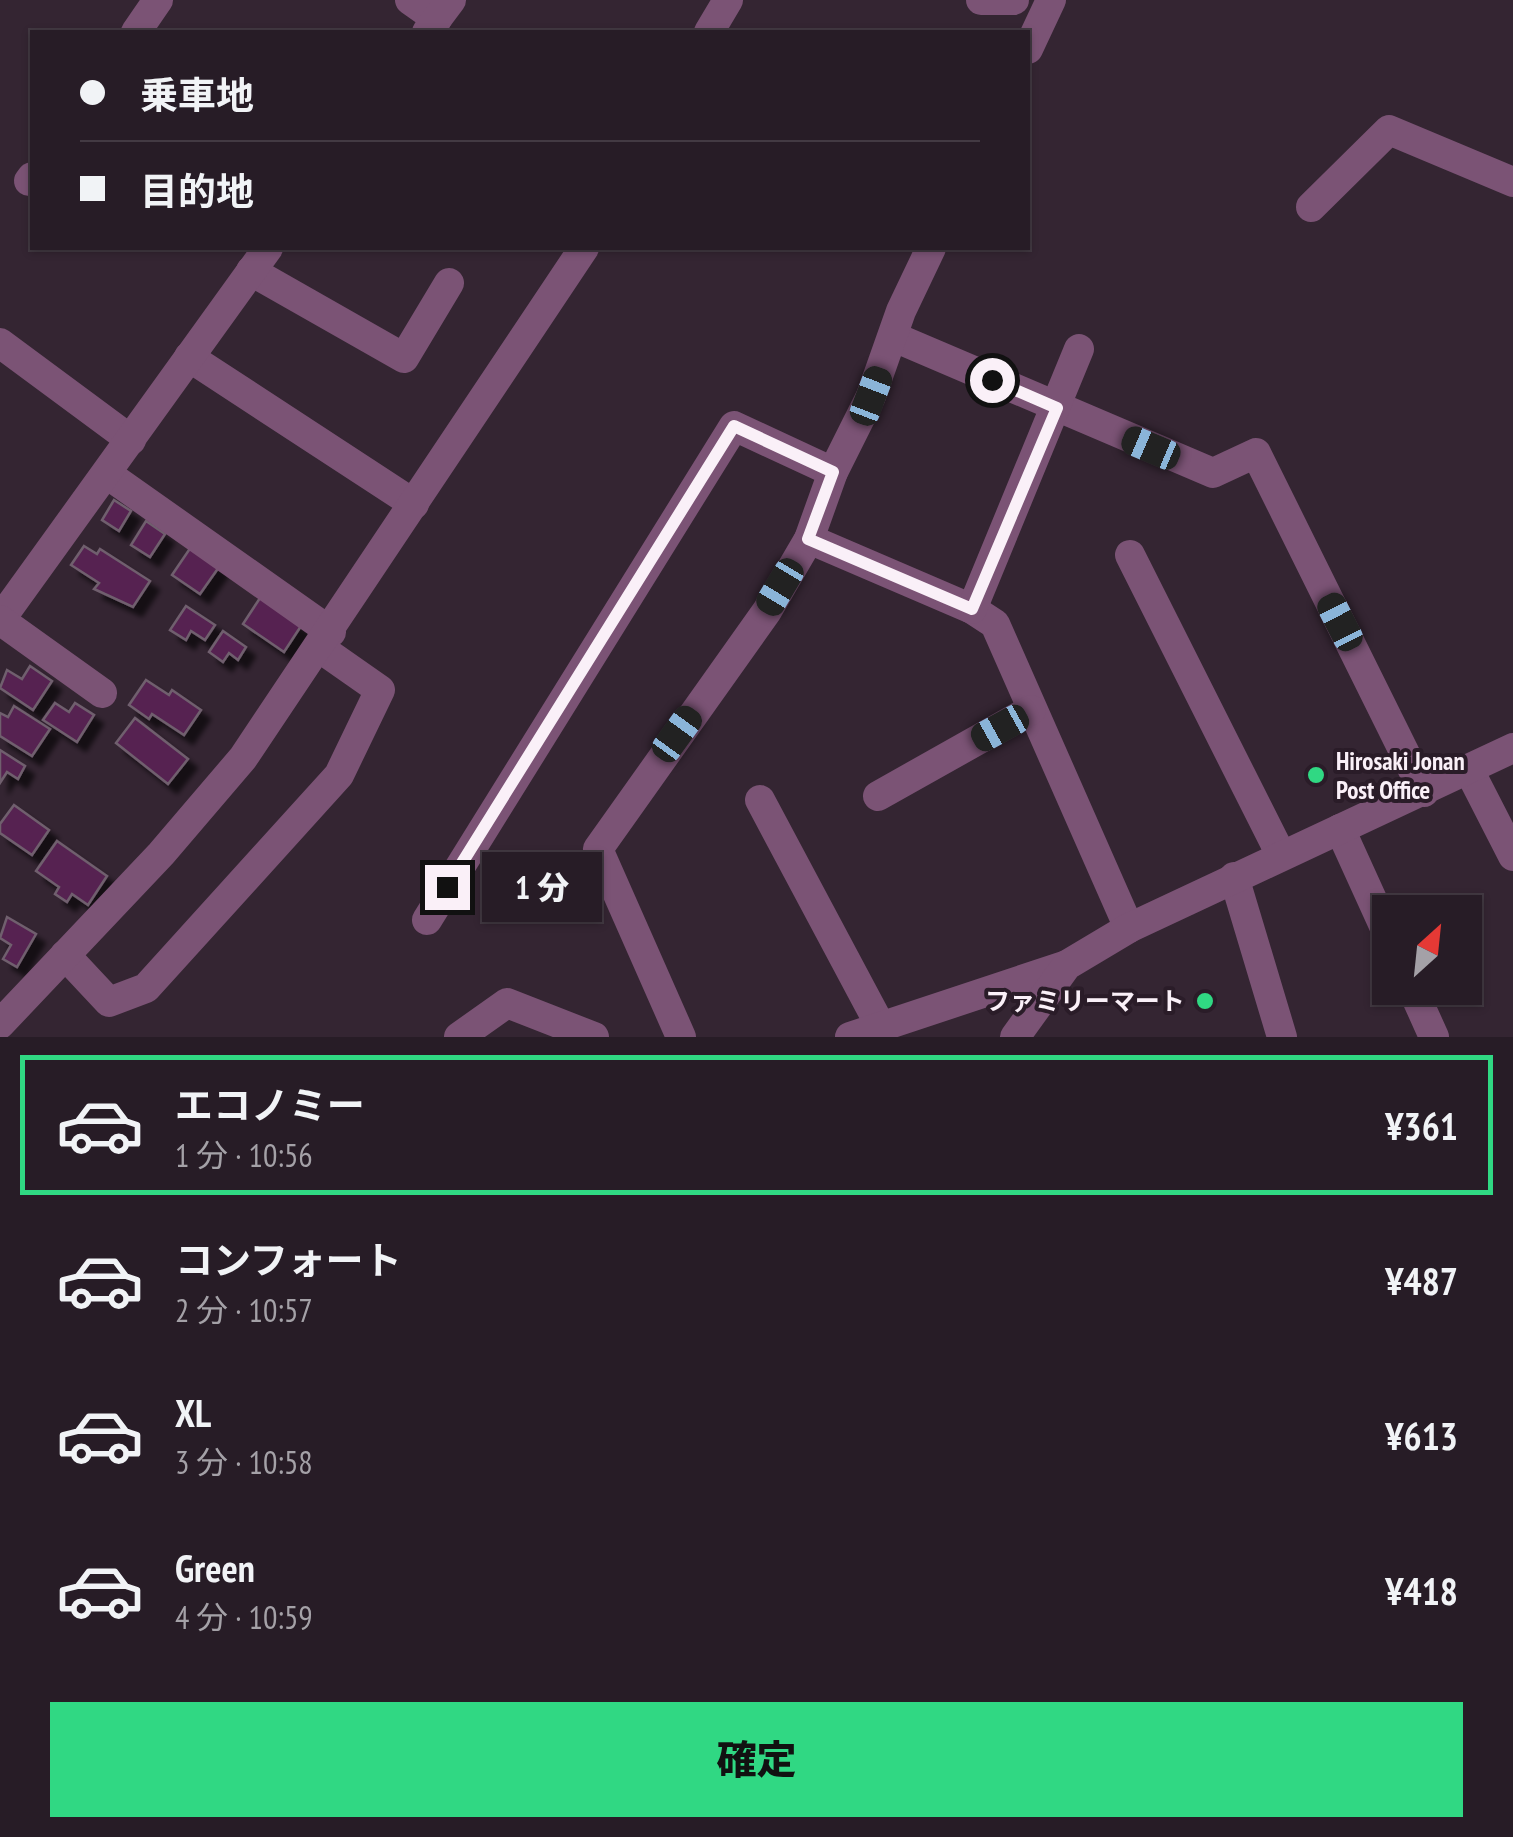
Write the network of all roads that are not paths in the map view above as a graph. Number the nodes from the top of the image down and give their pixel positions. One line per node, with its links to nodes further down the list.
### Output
1 (158, 0): 8 (street)
2 (410, 0): 7 (street)
3 (728, 0): 9 (street)
4 (981, 0): 5 (street)
5 (1014, 0)
6 (1051, 0): 10 (street)
7 (438, 17)
8 (137, 30)
9 (709, 30)
10 (1030, 45)
11 (1513, 182): 12 (street)
12 (1311, 207)
13 (583, 250): 25 (street)
14 (930, 250): 17 (street)
15 (260, 259): 16 (street); 20 (street)
16 (449, 283)
17 (894, 336): 21 (street); 23 (street)
18 (0, 343): 22 (street)
19 (1079, 349): 21 (street)
20 (190, 358): 22 (street); 25 (street)
21 (1057, 408): 28 (street); 35 (street)
22 (131, 440): 24 (street)
23 (833, 472): 26 (street); 43 (street)
24 (107, 474): 29 (street); 30 (street)
25 (414, 504): 30 (street)
26 (808, 539): 28 (street); 52 (street)
27 (1130, 555): 39 (street)
28 (972, 609): 32 (street)
29 (0, 620): 31 (street)
30 (325, 640): 45 (street); 45 (street)
31 (102, 692)
32 (1031, 710): 36 (street); 44 (street)
33 (1513, 748): 34 (street)
34 (1469, 770): 35 (street); 40 (street)
35 (1424, 792): 38 (street)
36 (878, 796)
37 (760, 800): 49 (street)
38 (1340, 829): 39 (street); 42 (street)
39 (1281, 855): 41 (street)
40 (1513, 856)
41 (1234, 878): 44 (street); 55 (street)
42 (1372, 899)
43 (426, 920)
44 (1129, 928): 46 (street)
45 (65, 955): 48 (street)
46 (1067, 965): 49 (street); 54 (street)
47 (1420, 1005): 56 (street)
48 (0, 1024)
49 (881, 1028): 53 (street)
50 (596, 1036): 51 (street)
51 (459, 1037)
52 (681, 1037)
53 (850, 1037)
54 (1015, 1037)
55 (1282, 1037)
56 (1434, 1037)

